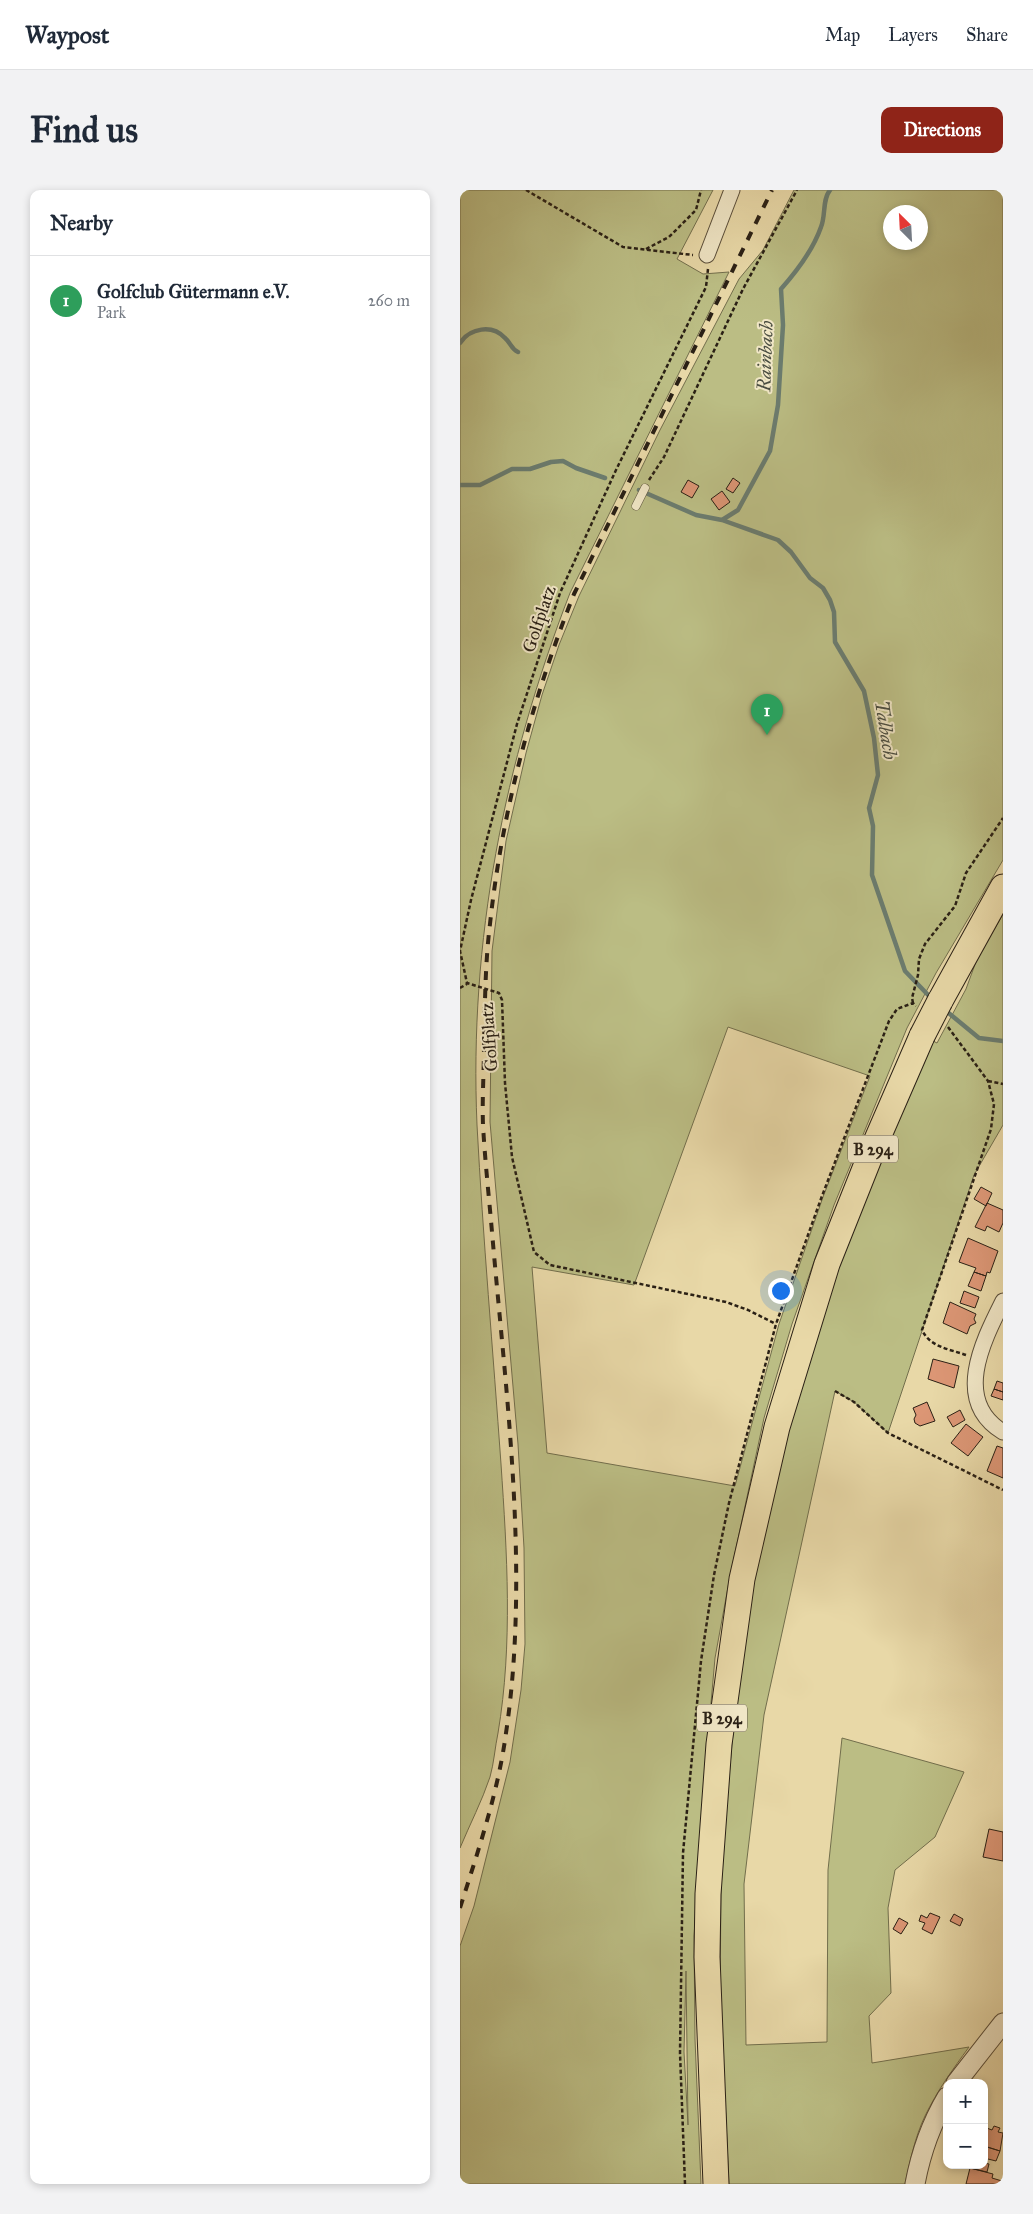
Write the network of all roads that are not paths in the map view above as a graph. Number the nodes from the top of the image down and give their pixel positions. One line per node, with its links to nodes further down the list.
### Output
1 (732, 190): 2 (street)
2 (707, 255)
3 (643, 492): 4 (lane)
4 (636, 506)
5 (1003, 887): 11 (highway, B 294, bridge)
6 (1003, 1301): 7 (street)
7 (1003, 1432)
8 (1003, 2023): 9 (street)
9 (959, 2079)
10 (943, 2103): 12 (street)
11 (716, 2184)
12 (915, 2184)

